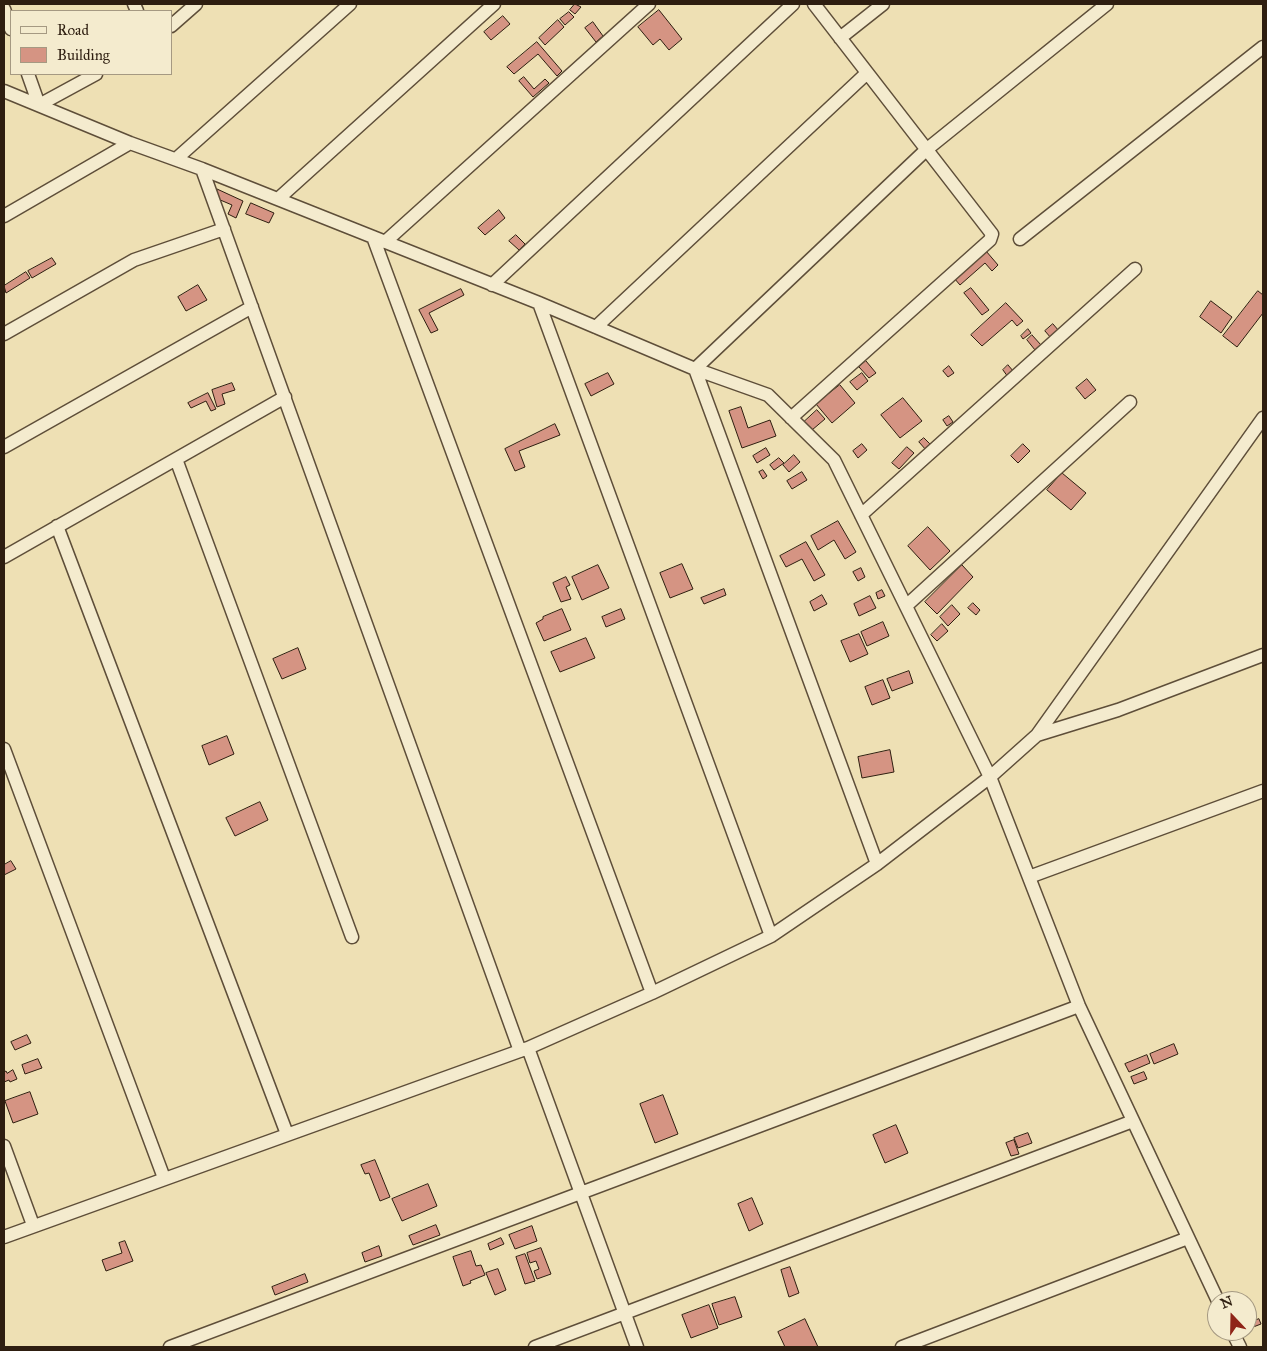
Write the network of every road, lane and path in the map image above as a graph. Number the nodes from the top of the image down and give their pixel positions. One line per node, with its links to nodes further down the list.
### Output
1 (196, 4): 10 (street)
2 (350, 4): 21 (street)
3 (494, 4): 23 (street)
4 (649, 4): 26 (street)
5 (793, 4): 29 (street)
6 (814, 4): 12 (street)
7 (883, 4): 12 (street)
8 (1107, 4): 20 (street)
9 (4, 9): 11 (street)
10 (172, 25)
11 (10, 26)
12 (840, 38): 14 (street)
13 (1263, 47): 27 (street)
14 (867, 73): 20 (street); 32 (street)
15 (28, 75): 18 (street)
16 (94, 75): 18 (street)
17 (4, 91): 18 (street)
18 (39, 105): 19 (street)
19 (130, 142): 21 (street); 24 (street)
20 (926, 150): 34 (street); 37 (street)
21 (176, 159): 22 (street)
22 (202, 169): 23 (street); 25 (street)
23 (278, 199): 26 (street)
24 (4, 216)
25 (224, 229): 31 (street); 33 (street)
26 (379, 239): 29 (street); 54 (street)
27 (1020, 239)
28 (1135, 269): 41 (street)
29 (492, 285): 30 (street)
30 (539, 303): 32 (street); 52 (street)
31 (252, 307): 35 (street); 39 (street)
32 (596, 327): 34 (street)
33 (4, 334)
34 (694, 369): 37 (street); 50 (street)
35 (285, 397): 40 (street); 56 (street)
36 (1130, 402): 44 (street)
37 (791, 418): 41 (street)
38 (1263, 418): 46 (street)
39 (4, 447)
40 (176, 459): 42 (street); 53 (street)
41 (861, 515): 44 (street)
42 (57, 526): 43 (street); 58 (street)
43 (4, 557)
44 (906, 606): 48 (street)
45 (1263, 655): 46 (street)
46 (1037, 734): 48 (street)
47 (4, 749): 60 (street)
48 (990, 777): 50 (street); 51 (street)
49 (1263, 791): 51 (street)
50 (877, 864): 52 (street)
51 (1028, 877): 55 (street)
52 (771, 936): 54 (street)
53 (352, 937)
54 (652, 993): 56 (street)
55 (1079, 1006): 57 (street); 61 (street)
56 (524, 1049): 58 (street); 61 (street)
57 (1133, 1121): 64 (street); 66 (street)
58 (287, 1134): 60 (street)
59 (4, 1146): 62 (street)
60 (164, 1178): 62 (street)
61 (581, 1193): 66 (street); 67 (street)
62 (34, 1225): 63 (street)
63 (4, 1237)
64 (1188, 1238): 65 (street); 70 (street)
65 (1213, 1291)
66 (624, 1313): 68 (street); 69 (street)
67 (170, 1347)
68 (535, 1347)
69 (637, 1347)
70 (902, 1347)

